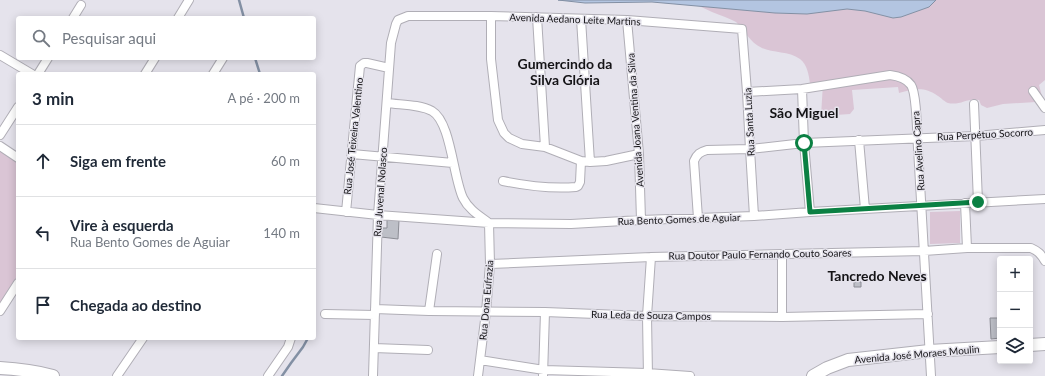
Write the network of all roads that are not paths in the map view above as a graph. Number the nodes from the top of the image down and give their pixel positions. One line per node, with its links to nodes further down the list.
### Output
1 (189, 0): 4 (street)
2 (81, 5): 3 (street)
3 (73, 16)
4 (179, 16)
5 (408, 16): 6 (street, Avenida Aedano Leite Martins); 15 (street, Rua Juvenal Nolasco)
6 (491, 16): 7 (street, Avenida Aedano Leite Martins); 34 (street)
7 (537, 17): 8 (street, Avenida Aedano Leite Martins); 34 (street)
8 (581, 19): 9 (street, Avenida Aedano Leite Martins); 41 (street)
9 (627, 20): 10 (street, Avenida Aedano Leite Martins); 37 (street, Avenida Joana Ventina da Silva)
10 (742, 29): 22 (street, Rua Santa Luzia)
11 (0, 55): 16 (street)
12 (47, 60): 17 (street)
13 (154, 60): 18 (street)
14 (222, 60): 19 (street)
15 (389, 68): 23 (street, Rua Juvenal Nolasco); 36 (street, Rua José Teixeira Valentino)
16 (29, 72)
17 (39, 72)
18 (146, 72)
19 (214, 72)
20 (802, 89): 22 (street); 30 (street, Rua Avelino Capra); 32 (street)
21 (1033, 91): 25 (street)
22 (748, 92): 35 (street, Rua Santa Luzia)
23 (387, 103): 39 (street, Rua Juvenal Nolasco); 42 (street)
24 (974, 104): 29 (street)
25 (1045, 108)
26 (16, 110): 28 (street)
27 (1045, 130): 29 (street, Rua Perpétuo Socorro)
28 (0, 136)
29 (976, 136): 30 (street, Rua Perpétuo Socorro); 45 (street)
30 (917, 138): 31 (street, Rua Perpétuo Socorro); 47 (street, Rua Avelino Capra)
31 (859, 140): 32 (street, Rua Perpétuo Socorro); 49 (street)
32 (804, 143): 35 (street, Rua Perpétuo Socorro); 51 (street)
33 (0, 146): 38 (street)
34 (545, 147): 40 (street)
35 (750, 149): 53 (street, Rua Santa Luzia); 54 (street, Rua Perpétuo Socorro)
36 (352, 154): 39 (street); 50 (street, Rua José Teixeira Valentino)
37 (638, 154): 41 (street); 55 (street, Avenida Joana Ventina da Silva)
38 (16, 157)
39 (383, 157): 42 (street); 52 (street, Rua Juvenal Nolasco)
40 (581, 161): 41 (street); 43 (street)
41 (590, 162)
42 (453, 163): 56 (street)
43 (503, 181)
44 (1045, 199): 45 (street, Rua Bento Gomes de Aguiar)
45 (978, 202): 46 (street, Rua Bento Gomes de Aguiar)
46 (965, 203): 47 (street, Rua Bento Gomes de Aguiar); 57 (street)
47 (922, 206): 49 (street, Rua Bento Gomes de Aguiar); 58 (street, Rua Avelino Capra)
48 (316, 208): 50 (street, Rua Bento Gomes de Aguiar)
49 (865, 209): 51 (street, Rua Bento Gomes de Aguiar)
50 (346, 212): 52 (street, Rua Bento Gomes de Aguiar)
51 (810, 212): 53 (street, Rua Bento Gomes de Aguiar)
52 (378, 215): 56 (street, Rua Bento Gomes de Aguiar); 67 (street, Rua Juvenal Nolasco)
53 (754, 216): 54 (street, Rua Bento Gomes de Aguiar)
54 (698, 218): 55 (street, Rua Bento Gomes de Aguiar)
55 (642, 220): 56 (street, Rua Bento Gomes de Aguiar)
56 (489, 224): 63 (street, Rua Dona Eufrazia)
57 (967, 248): 58 (street, Rua Doutor Paulo Fernando Couto Soares); 62 (street, Rua Doutor Paulo Fernando Couto Soares)
58 (924, 251): 60 (street, Rua Doutor Paulo Fernando Couto Soares); 71 (street, Rua Avelino Capra)
59 (437, 254): 66 (street)
60 (782, 254): 61 (street, Rua Doutor Paulo Fernando Couto Soares); 73 (street)
61 (651, 257): 63 (street, Rua Doutor Paulo Fernando Couto Soares); 72 (street)
62 (1045, 260)
63 (490, 264): 68 (street, Rua Dona Eufrazia)
64 (16, 286): 65 (street)
65 (0, 311)
66 (429, 311): 67 (street, Rua Leda de Souza Campos); 68 (street, Rua Leda de Souza Campos)
67 (375, 312): 70 (street, Rua Leda de Souza Campos); 79 (street, Rua Juvenal Nolasco)
68 (486, 312): 69 (street, Rua Leda de Souza Campos); 82 (street, Rua Dona Eufrazia)
69 (545, 312): 72 (street, Rua Leda de Souza Campos); 84 (street)
70 (325, 314)
71 (928, 314): 73 (street, Rua Leda de Souza Campos); 81 (street, Rua Avelino Capra)
72 (647, 316): 73 (street, Rua Leda de Souza Campos); 85 (street)
73 (782, 317)
74 (142, 340): 87 (street)
75 (290, 340): 88 (street)
76 (1045, 344): 77 (main road)
77 (1033, 345)
78 (997, 347): 81 (main road, Avenida José Moraes Moulin)
79 (374, 348): 80 (street); 89 (street, Rua Juvenal Nolasco)
80 (428, 350)
81 (929, 351): 92 (main road, Avenida José Moraes Moulin); 93 (street, Rua Avelino Capra)
82 (480, 360): 84 (street); 90 (street, Rua Dona Eufrazia)
83 (0, 368): 86 (main road)
84 (544, 373): 85 (street)
85 (648, 375): 91 (street)
86 (53, 376)
87 (117, 376)
88 (268, 376)
89 (373, 376)
90 (478, 376)
91 (690, 376)
92 (813, 376)
93 (931, 376)

